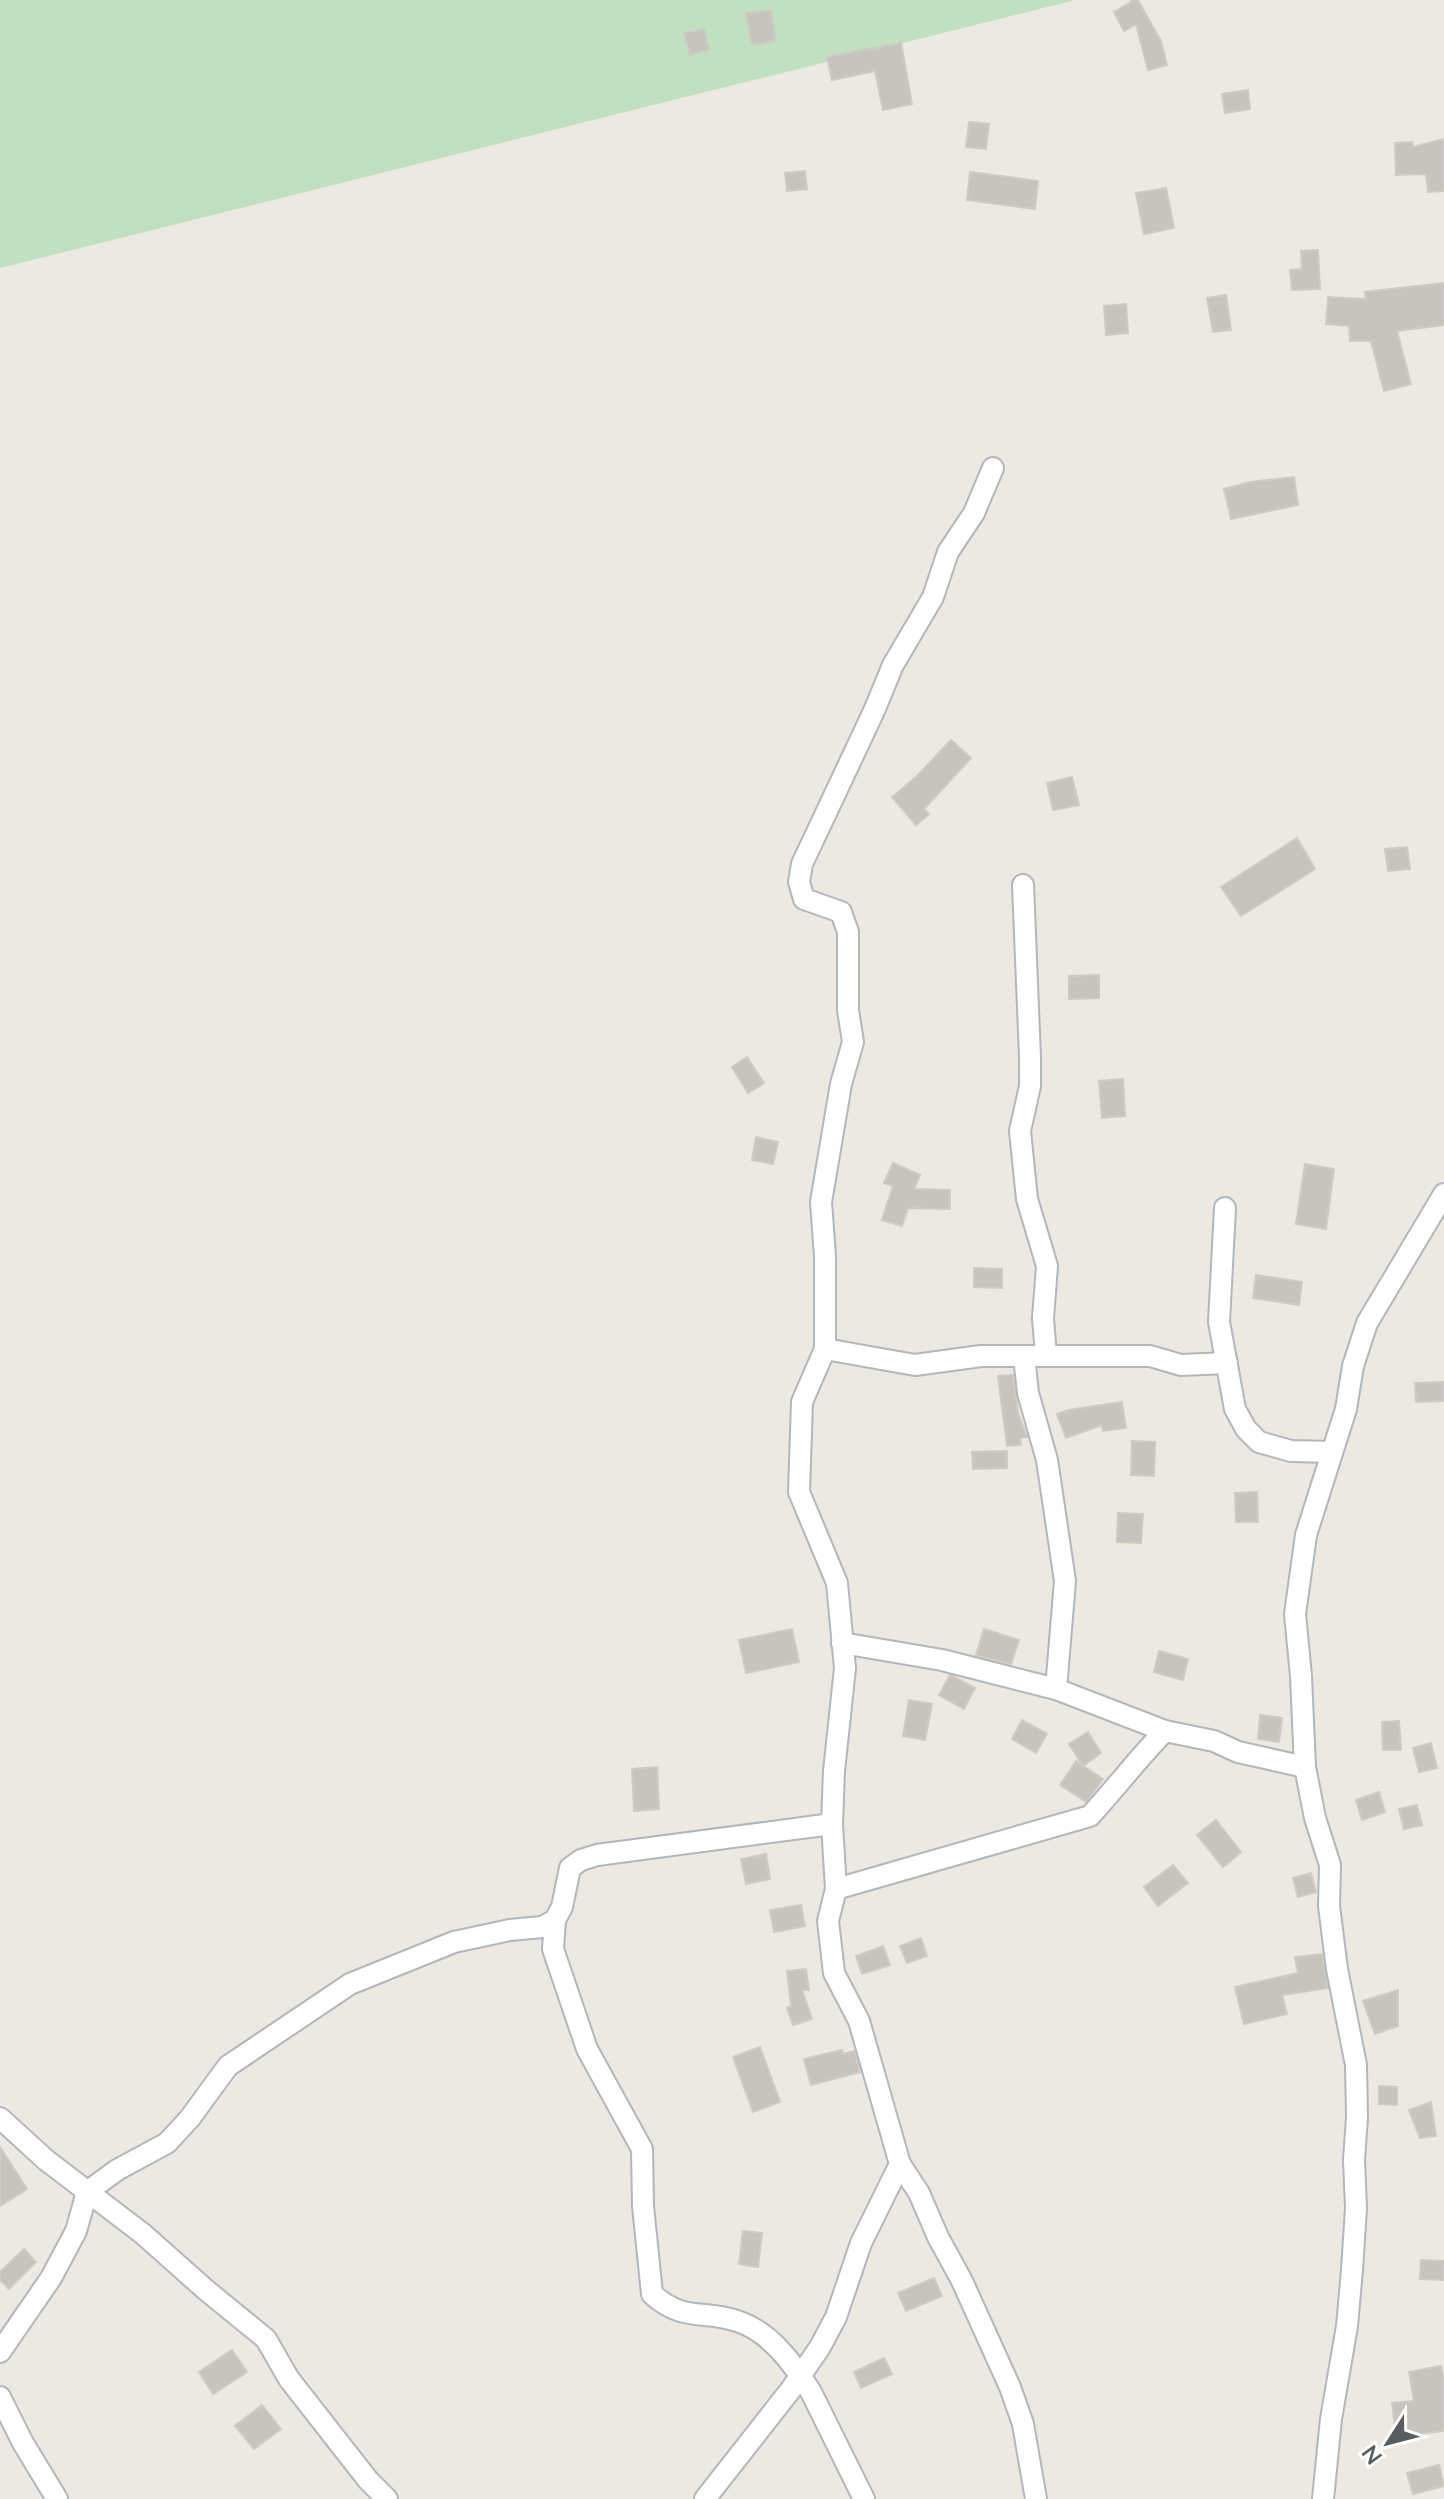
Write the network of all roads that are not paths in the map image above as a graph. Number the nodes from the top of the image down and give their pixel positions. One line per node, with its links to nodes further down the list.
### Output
1 (993, 468): 5 (street)
2 (1023, 885): 6 (street)
3 (1444, 1194): 9 (street)
4 (1225, 1208): 8 (street)
5 (825, 1349): 7 (street); 10 (street)
6 (1046, 1355): 7 (street); 8 (street)
7 (1024, 1357): 11 (street)
8 (1227, 1363): 9 (street)
9 (1332, 1452): 13 (street)
10 (842, 1643): 11 (street); 14 (street)
11 (1056, 1689): 12 (street)
12 (1165, 1731): 13 (street); 15 (street)
13 (1305, 1767): 28 (street)
14 (832, 1824): 15 (street); 16 (street)
15 (836, 1889): 18 (street)
16 (555, 1920): 19 (street); 21 (street)
17 (0, 2118): 19 (street)
18 (900, 2164): 21 (street); 27 (street)
19 (87, 2192): 20 (street); 24 (street)
20 (0, 2352)
21 (801, 2375): 25 (street); 26 (street)
22 (0, 2397): 23 (street)
23 (57, 2499)
24 (387, 2499)
25 (705, 2499)
26 (864, 2499)
27 (1036, 2499)
28 (1323, 2499)

